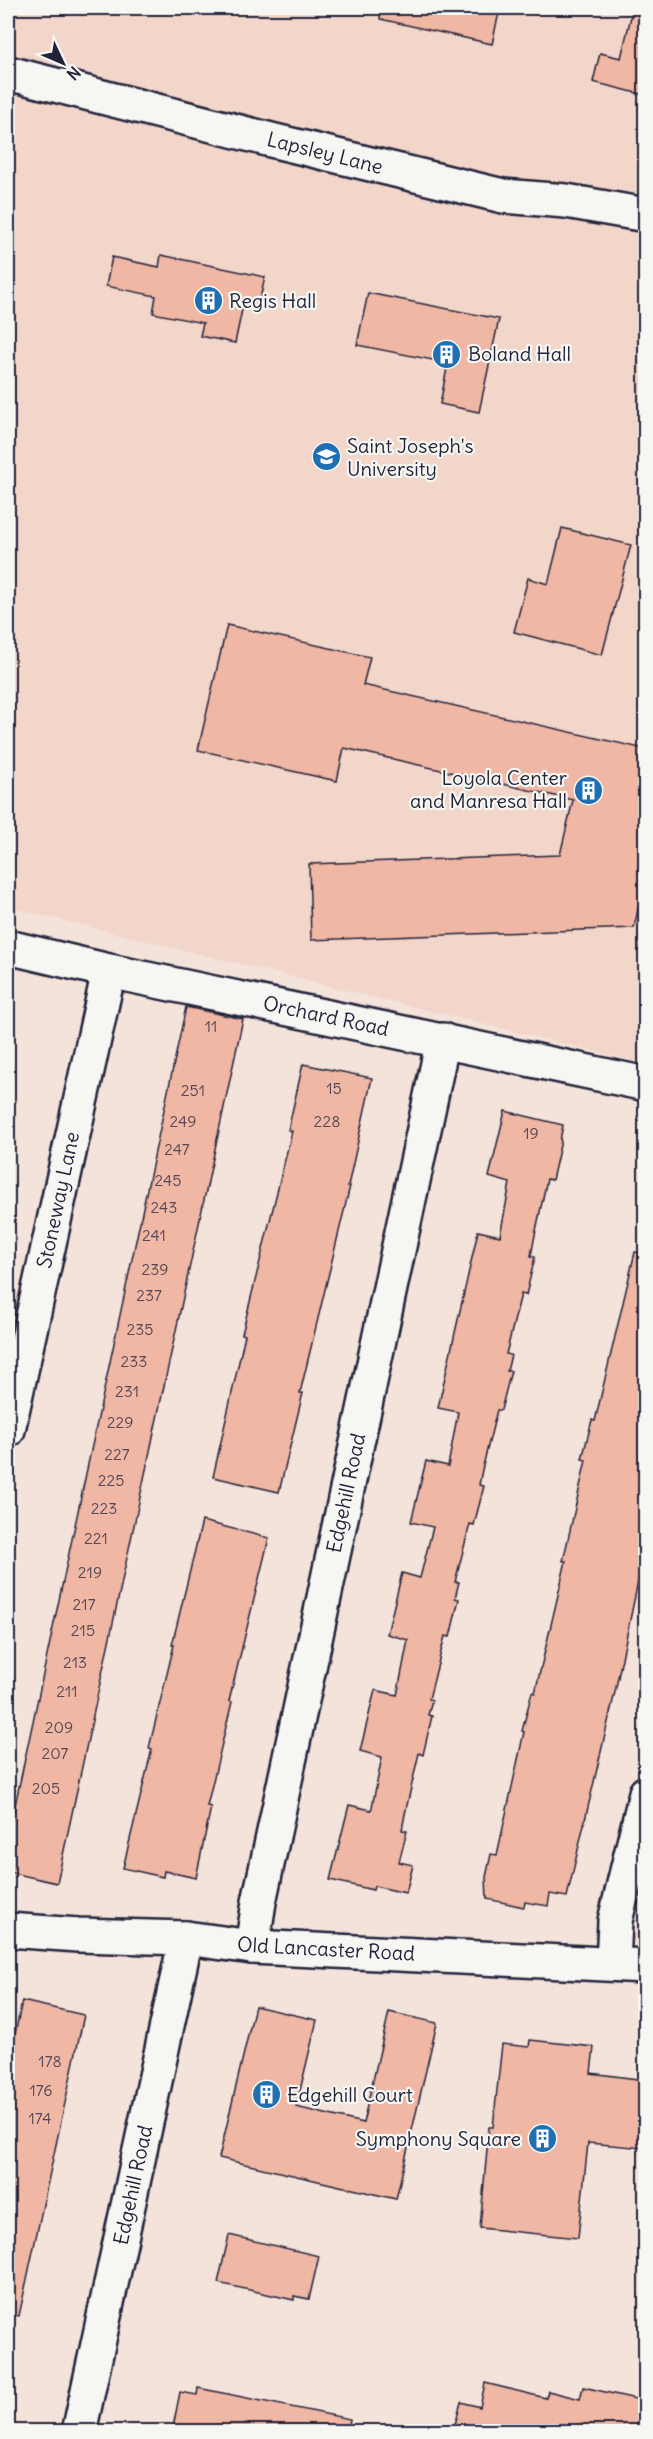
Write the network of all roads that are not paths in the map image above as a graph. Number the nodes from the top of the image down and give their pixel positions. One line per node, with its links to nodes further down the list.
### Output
1 (8, 73): 2 (street, Lapsley Lane)
2 (645, 215)
3 (8, 947): 4 (street, Orchard Road)
4 (109, 970): 5 (street, Orchard Road); 7 (street, Stoneway Lane)
5 (443, 1040): 6 (street, Orchard Road); 11 (street, Edgehill Road)
6 (645, 1084)
7 (8, 1430)
8 (645, 1793): 12 (street)
9 (8, 1930): 10 (street, Old Lancaster Road)
10 (186, 1938): 11 (street, Old Lancaster Road); 14 (street, Edgehill Road)
11 (252, 1947): 12 (street, Old Lancaster Road)
12 (613, 1964): 13 (street, Old Lancaster Road)
13 (645, 1966)
14 (79, 2432)

